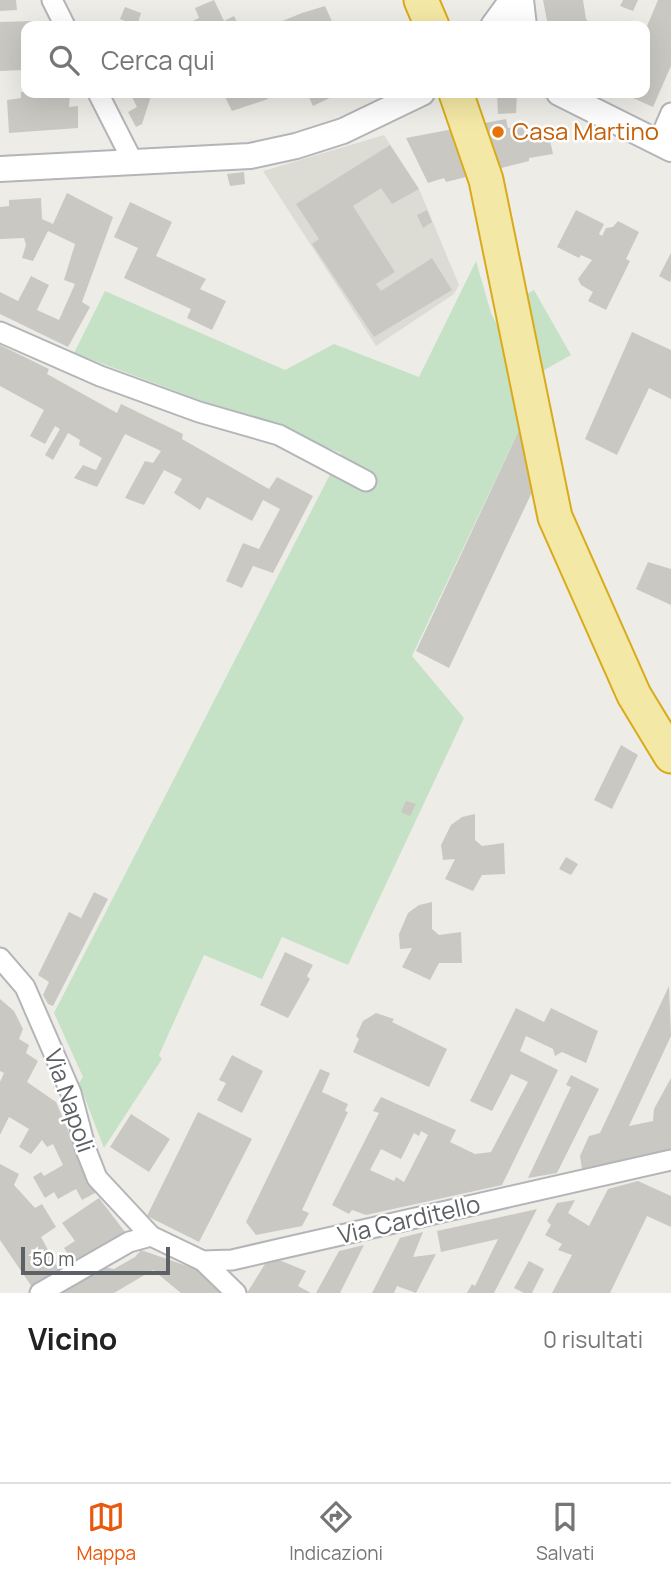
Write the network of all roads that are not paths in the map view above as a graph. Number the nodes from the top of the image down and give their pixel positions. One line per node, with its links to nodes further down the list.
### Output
1 (52, 0): 5 (street)
2 (421, 0): 6 (highway)
3 (512, 0): 7 (street)
4 (521, 0): 8 (street)
5 (62, 21)
6 (430, 21)
7 (497, 21)
8 (523, 21)
9 (101, 98): 15 (street)
10 (413, 98): 15 (street)
11 (458, 98): 19 (highway)
12 (569, 98): 14 (street)
13 (671, 114): 14 (street)
14 (665, 146)
15 (133, 162): 16 (street)
16 (0, 169)
17 (0, 332): 18 (street)
18 (366, 481)
19 (671, 756)
20 (0, 958): 22 (street, Via Napoli)
21 (671, 1160): 23 (street, Via Carditello)
22 (150, 1236): 23 (street); 24 (street)
23 (203, 1261): 25 (street)
24 (40, 1293)
25 (236, 1293)

